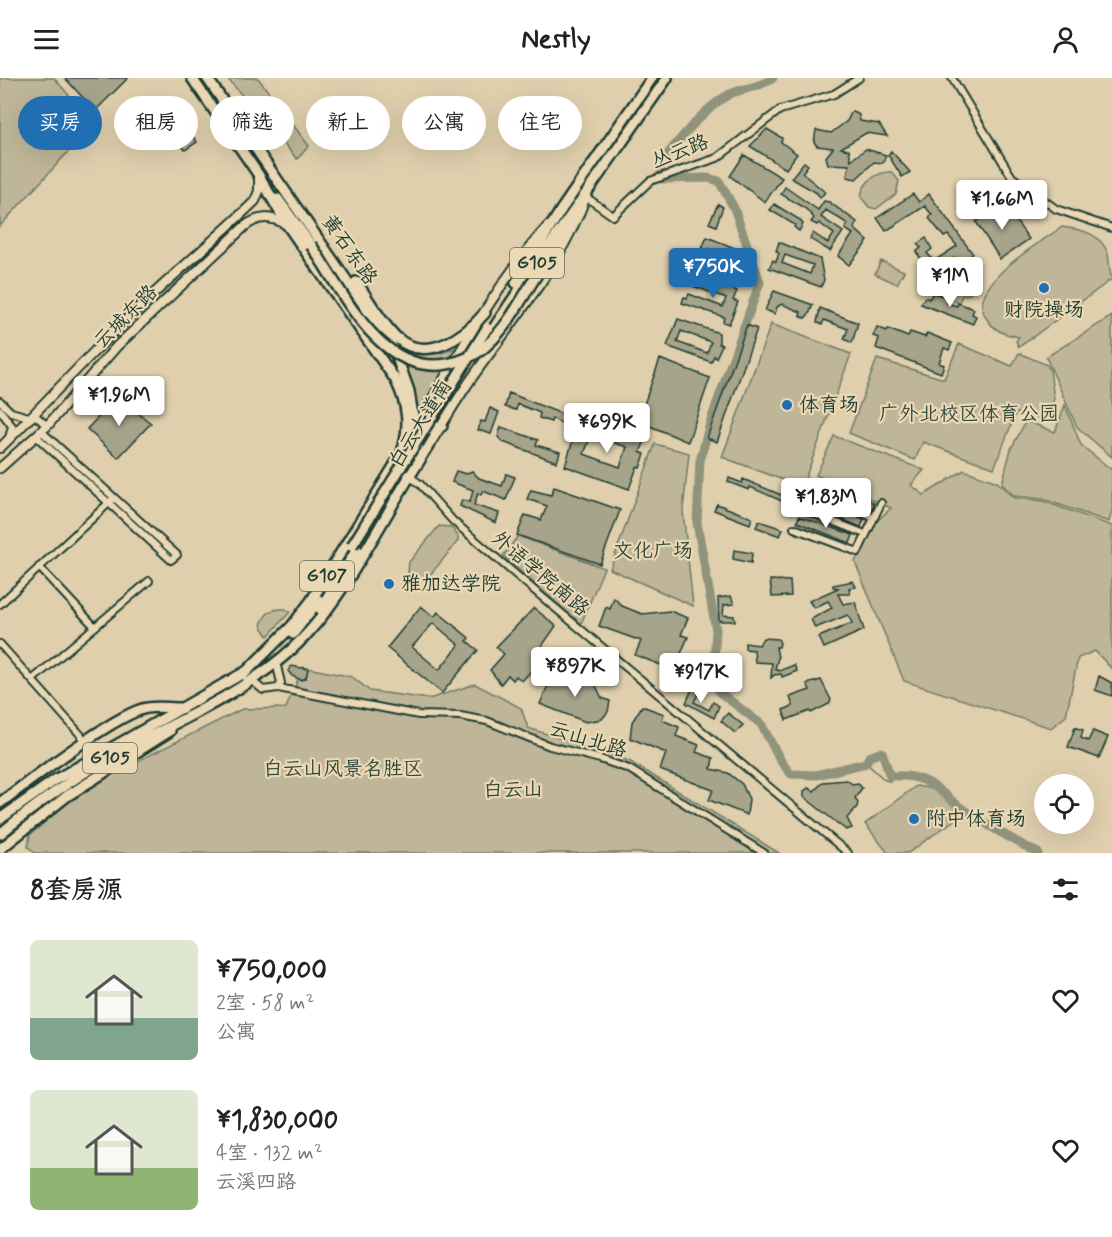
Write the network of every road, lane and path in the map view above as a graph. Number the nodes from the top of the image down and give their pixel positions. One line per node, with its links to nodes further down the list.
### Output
1 (192, 78): 7 (highway, 黄石东路 / G107)
2 (207, 78): 14 (highway, 黄石东路)
3 (652, 78): 9 (highway, G105)
4 (667, 78): 8 (highway, G105)
5 (859, 78): 8 (street, 丛云路)
6 (952, 78): 13 (street)
7 (258, 174): 8 (highway, bridge); 10 (main road, 云城东路); 11 (highway, 黄石东路 / G107)
8 (586, 197): 17 (highway, G105); 24 (main road, 白云大道南)
9 (557, 216): 15 (main road, 白云大道南); 17 (highway, G105)
10 (236, 218): 12 (street); 21 (main road, 云城东路)
11 (288, 226): 12 (main road, 云城东路); 18 (highway, 黄石东路 / G107)
12 (244, 227): 26 (main road, 云城东路)
13 (1112, 228)
14 (325, 246): 15 (highway); 16 (highway, 黄石东路)
15 (486, 313): 22 (main road, 白云大道南)
16 (381, 328): 18 (highway); 25 (highway, 黄石东路)
17 (489, 329): 41 (highway, 白云大道南 / G105, bridge)
18 (365, 337): 23 (highway, 黄石东路 / G107)
19 (0, 401): 20 (street)
20 (3, 410): 21 (street); 27 (street)
21 (34, 417): 26 (street); 27 (main road, 云城东路)
22 (422, 417): 24 (main road); 25 (main road, 白云大道南)
23 (408, 420): 25 (highway); 29 (highway, 黄石东路 / G107)
24 (442, 426): 25 (highway); 30 (main road, 白云大道南)
25 (416, 428): 29 (main road, 白云大道南); 30 (highway, 黄石东路)
26 (41, 431): 32 (main road, 云城东路); 35 (street)
27 (8, 440): 28 (main road, 云城东路)
28 (0, 448)
29 (401, 454): 31 (highway, 白云大道南 / G107)
30 (420, 460): 33 (highway, 白云大道南 / G107)
31 (394, 465): 33 (street, 外语学院南路); 48 (highway, 白云大道南 / G107)
32 (0, 468)
33 (410, 476): 47 (highway, 白云大道南 / G107); 59 (street, 外语学院南路)
34 (805, 490): 38 (street)
35 (112, 500): 35 (street); 42 (street)
36 (881, 503): 38 (street)
37 (799, 508): 40 (street)
38 (872, 517): 40 (street)
39 (794, 528): 40 (street)
40 (865, 534)
41 (354, 548): 47 (highway, 白云大道南 / G105); 48 (highway, 白云大道南 / G105)
42 (39, 567): 44 (street); 45 (street)
43 (149, 581): 45 (street)
44 (0, 604)
45 (95, 627): 49 (street)
46 (0, 644): 49 (street)
47 (276, 662): 48 (highway, 白云大道南 / G105); 50 (street)
48 (247, 677): 50 (street, 云山北路); 51 (highway, 白云大道南 / G105); 52 (highway, 白云大道南 / G105)
49 (32, 680): 53 (street)
50 (278, 688): 58 (street, 云山北路)
51 (181, 708): 53 (highway); 55 (highway, 白云大道南 / G105)
52 (184, 719): 56 (highway, 白云大道南 / G105); 57 (highway)
53 (87, 742): 54 (highway)
54 (0, 803)
55 (0, 819)
56 (0, 834)
57 (0, 849)
58 (764, 853)
59 (848, 853)

